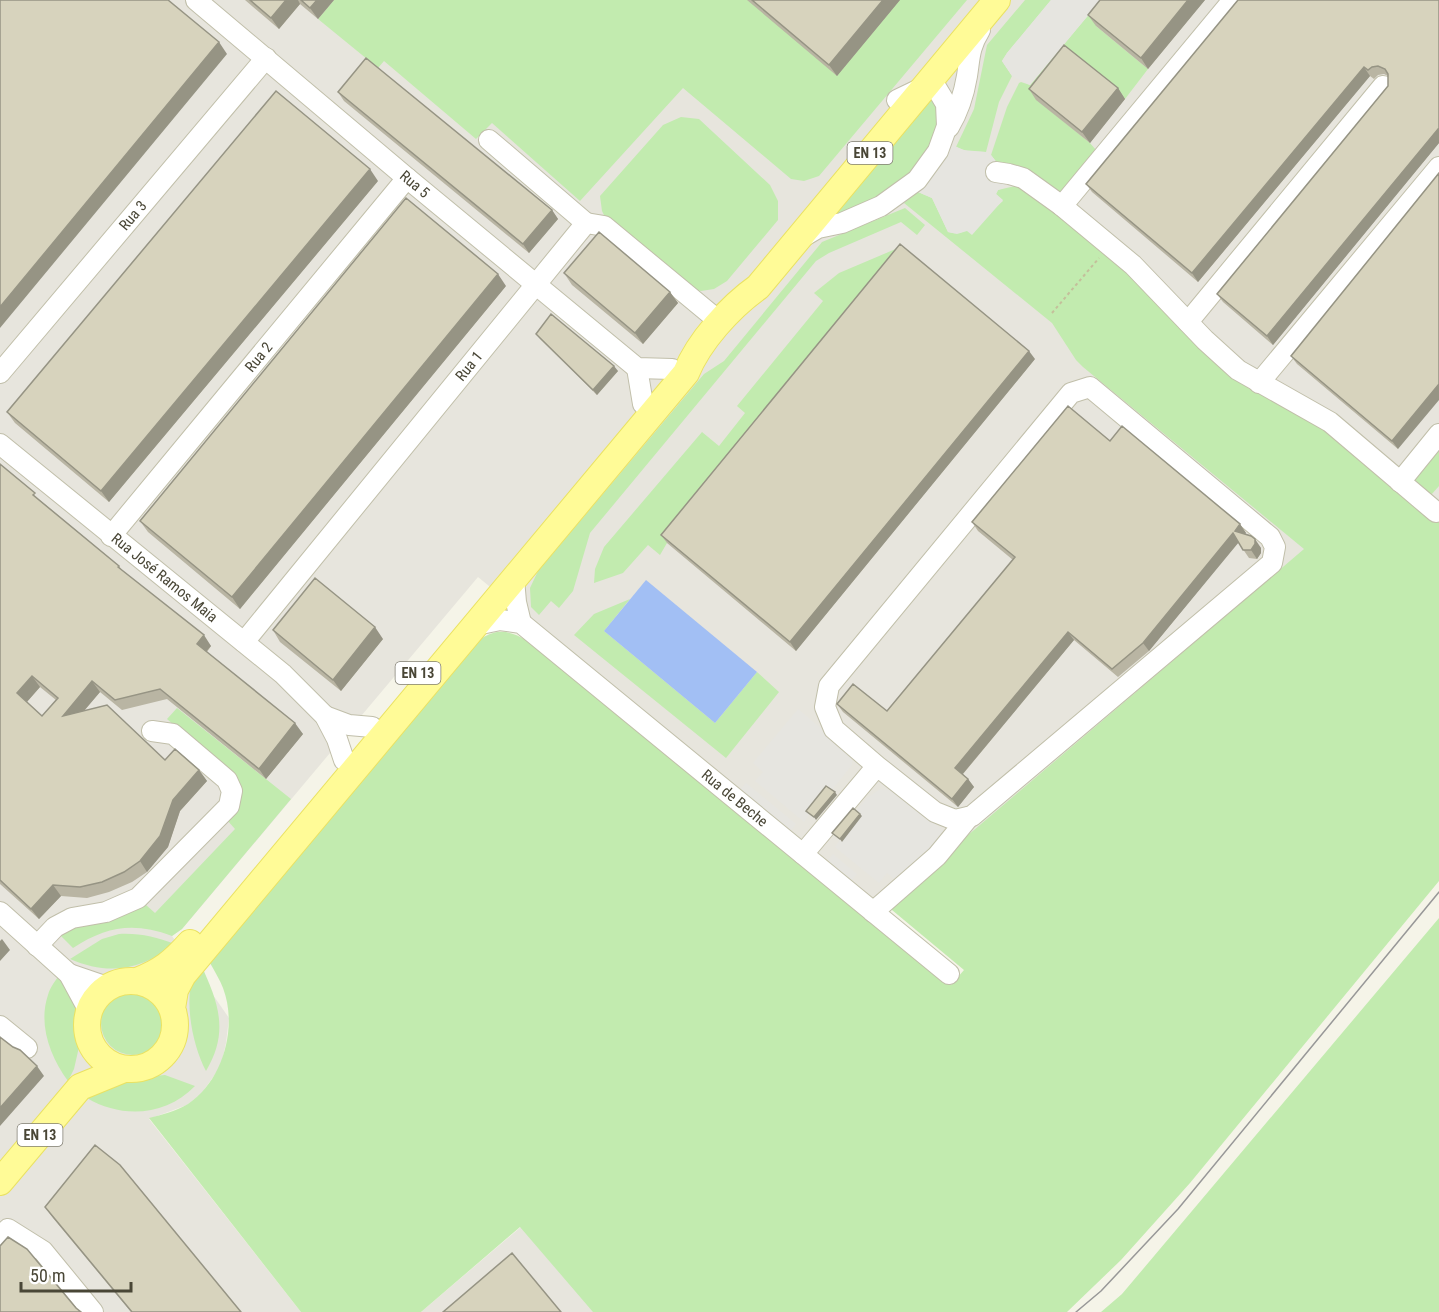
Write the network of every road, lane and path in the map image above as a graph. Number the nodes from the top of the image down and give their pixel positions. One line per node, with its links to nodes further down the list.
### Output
1 (196, 0): 4 (street, Rua 5)
2 (1233, 0): 13 (street)
3 (987, 6): 6 (main road, EN 13); 7 (main road, EN 13); 9 (street)
4 (266, 58): 12 (street, Rua 5); 24 (street, Rua 3)
5 (1383, 86): 21 (street)
6 (924, 87): 7 (street); 9 (street); 15 (main road, EN 13)
7 (897, 100): 18 (main road, EN 13)
8 (489, 140): 14 (street)
9 (941, 143): 15 (street)
10 (1439, 167): 25 (street)
11 (996, 172): 13 (street)
12 (407, 178): 17 (street, Rua 5); 31 (street, Rua 2)
13 (1062, 206): 16 (street)
14 (586, 223): 17 (street, Rua 1); 20 (street)
15 (798, 239): 18 (main road, EN 13)
16 (1110, 245): 19 (path); 21 (street)
17 (538, 284): 23 (street, Rua 5); 35 (street, Rua 1)
18 (738, 301): 20 (main road, EN 13)
19 (1052, 313)
20 (720, 322): 22 (main road, EN 13)
21 (1188, 322): 25 (street)
22 (682, 363): 23 (street); 26 (main road, EN 13); 32 (main road, EN 13)
23 (637, 368): 26 (street)
24 (0, 373)
25 (1259, 383): 29 (street)
26 (643, 404): 37 (main road, EN 13)
27 (1439, 434): 29 (street)
28 (0, 444): 31 (street, Rua José Ramos Maia)
29 (1400, 482): 30 (street)
30 (1436, 512)
31 (111, 536): 35 (street, Rua José Ramos Maia)
32 (514, 579): 33 (street); 34 (main road, EN 13)
33 (521, 623): 34 (street); 42 (street, Rua de Beche)
34 (476, 625): 43 (main road, EN 13)
35 (244, 642): 36 (street, Rua José Ramos Maia)
36 (325, 716): 37 (street, Rua José Ramos Maia); 39 (street, Rua José Ramos Maia)
37 (372, 727): 39 (main road, EN 13)
38 (152, 731): 46 (street)
39 (344, 760): 43 (main road); 49 (main road, EN 13)
40 (877, 766): 41 (street); 41 (street); 42 (street)
41 (969, 817): 45 (street)
42 (803, 854): 45 (street, Rua de Beche)
43 (277, 861): 51 (main road, EN 13)
44 (0, 912): 46 (street)
45 (873, 912): 47 (street, Rua de Beche)
46 (37, 946): 48 (street)
47 (949, 974)
48 (69, 975): 50 (street); 52 (street)
49 (137, 981): 50 (main road, EN 13); 51 (main road)
50 (107, 987): 52 (main road)
51 (172, 1008): 56 (main road, EN 13)
52 (89, 1011): 54 (main road, EN 13)
53 (0, 1026): 55 (street)
54 (90, 1041): 56 (main road); 57 (main road, EN 13)
55 (27, 1048)
56 (124, 1069): 57 (main road, EN 13)
57 (80, 1087): 58 (main road, EN 13)
58 (0, 1182)
59 (0, 1238): 60 (street)
60 (93, 1312)

